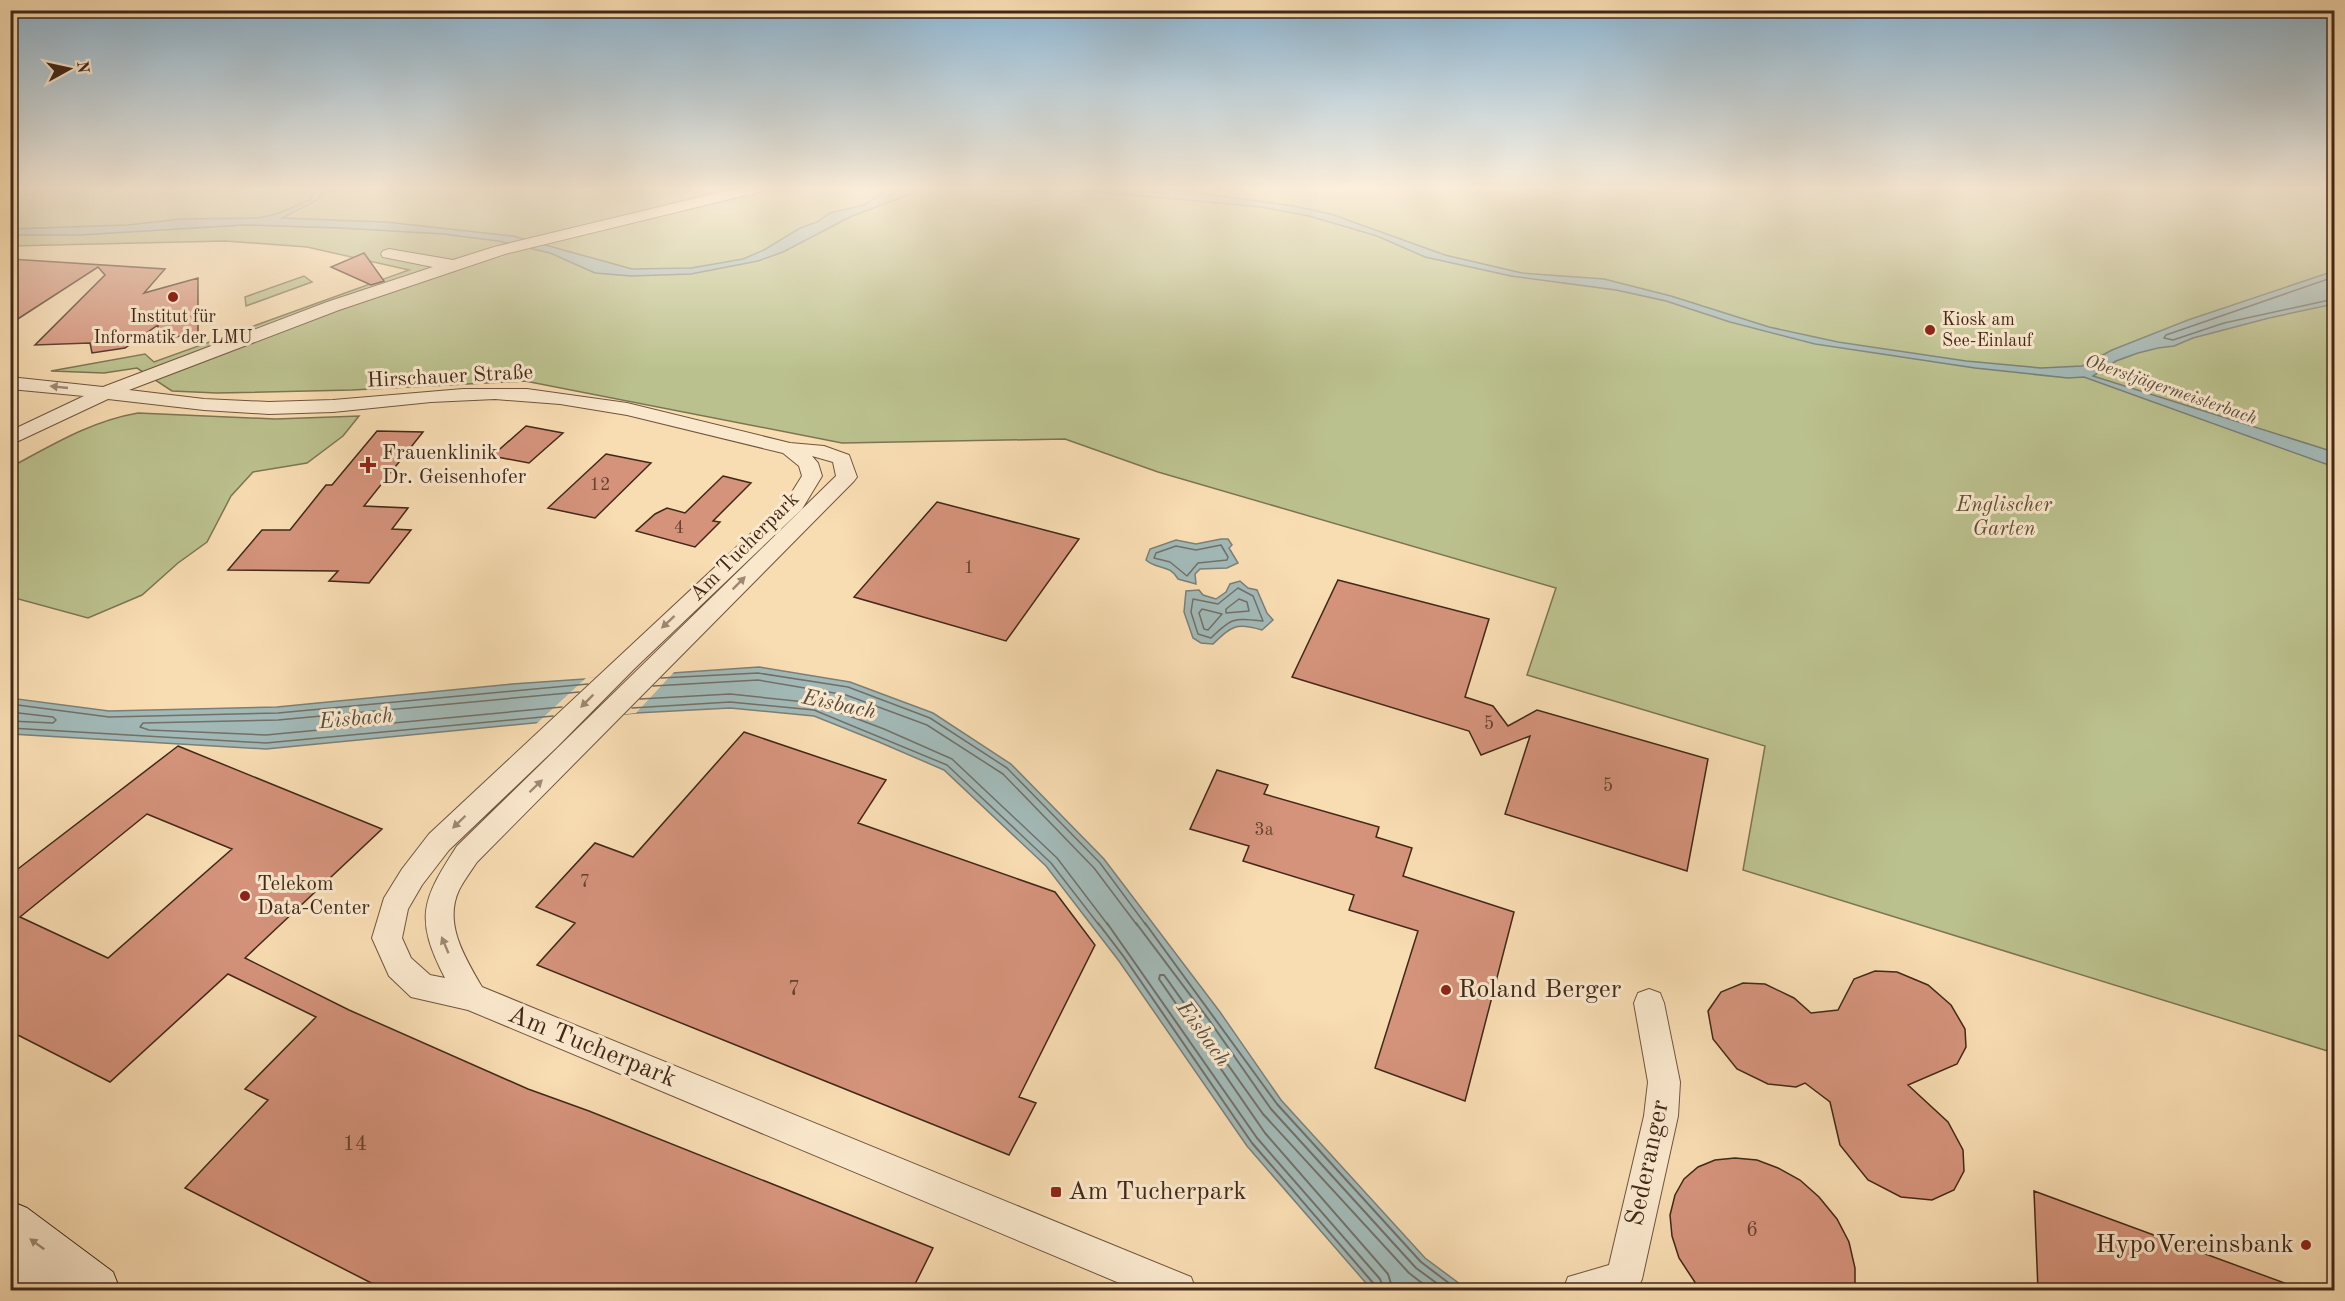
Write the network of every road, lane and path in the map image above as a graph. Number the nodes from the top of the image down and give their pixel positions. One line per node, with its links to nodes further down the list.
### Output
1 (506, 248): 3 (street)
2 (389, 254): 3 (street)
3 (454, 266): 5 (street)
4 (10, 383): 5 (street, Hirschauer Straße, one-way to 4)
5 (108, 392): 6 (street); 7 (street, Hirschauer Straße)
6 (10, 439)
7 (790, 449): 8 (street, Am Tucherpark, one-way to 7); 8 (street, Am Tucherpark, one-way to 8)
8 (471, 997): 15 (street, Am Tucherpark)
9 (1649, 1003): 12 (street, Sederanger)
10 (10, 1225): 14 (main road, one-way to 10)
11 (10, 1269): 13 (main road)
12 (1632, 1285): 16 (street, Sederanger)
13 (52, 1290)
14 (95, 1290)
15 (1178, 1290)
16 (1581, 1290)

